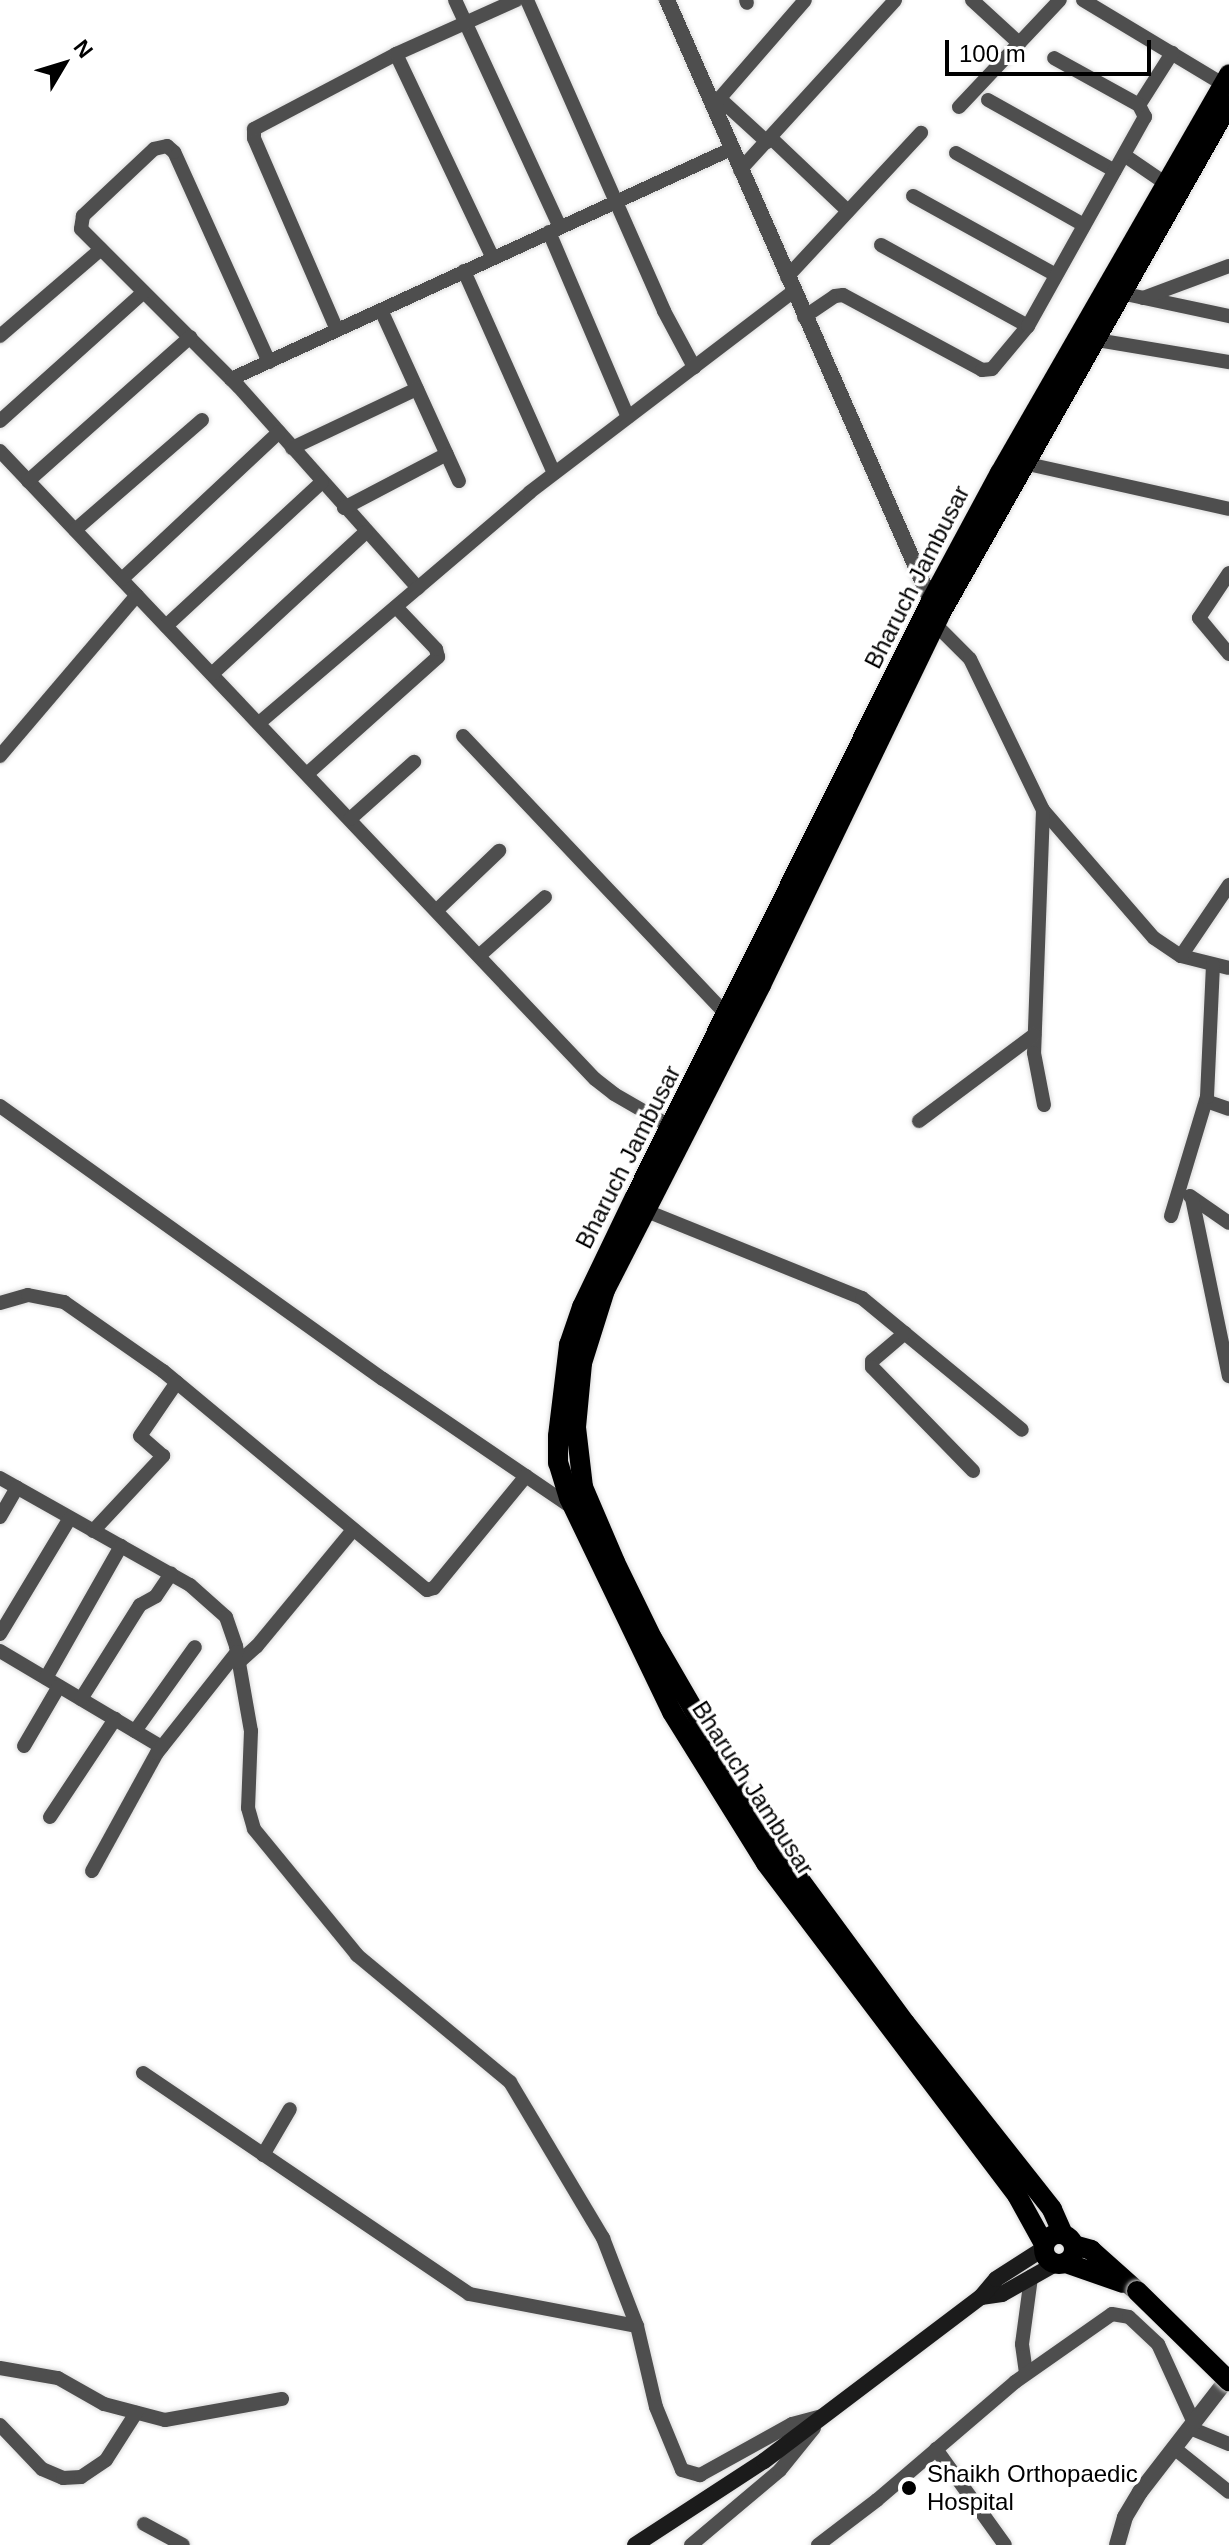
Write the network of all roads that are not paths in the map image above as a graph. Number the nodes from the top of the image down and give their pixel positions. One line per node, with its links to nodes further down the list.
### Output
1 (455, 0): 10 (street)
2 (516, 0): 10 (street)
3 (527, 0): 30 (street)
4 (667, 0): 17 (street)
5 (805, 0): 17 (street)
6 (895, 0): 22 (street)
7 (972, 0): 11 (street)
8 (1060, 0): 11 (street)
9 (1083, 0): 12 (street)
10 (466, 23): 13 (street); 33 (street)
11 (1019, 43): 20 (street)
12 (1172, 53): 15 (street); 19 (street)
13 (396, 54): 36 (street); 47 (street)
14 (1054, 58): 19 (street)
15 (1226, 79): 28 (main road, Bharuch Jambusar)
16 (988, 100): 27 (street)
17 (716, 102): 22 (street); 23 (street)
18 (1229, 104): 42 (main road, Bharuch Jambusar)
19 (1139, 105): 25 (street)
20 (959, 107)
21 (921, 133): 31 (street)
22 (769, 140): 26 (street); 31 (street)
23 (731, 149): 26 (street); 30 (street)
24 (956, 153): 32 (street)
25 (1124, 155): 27 (street); 28 (street)
26 (740, 170): 40 (street)
27 (1115, 171): 32 (street)
28 (1165, 183): 42 (main road, Bharuch Jambusar)
29 (913, 196): 39 (street)
30 (617, 201): 33 (street); 53 (street)
31 (848, 211): 40 (street)
32 (1084, 225): 39 (street)
33 (555, 230): 36 (street); 56 (street)
34 (881, 245): 46 (street)
35 (101, 249): 41 (street); 48 (street); 51 (street)
36 (493, 258): 38 (street)
37 (1229, 266): 42 (street)
38 (464, 271): 43 (street); 64 (street)
39 (1056, 275): 46 (street)
40 (790, 285): 45 (street); 53 (street)
41 (144, 292): 49 (street); 58 (street)
42 (1123, 293): 44 (street); 50 (main road, Bharuch Jambusar); 63 (main road, Bharuch Jambusar)
43 (381, 310): 47 (street); 55 (street)
44 (1229, 316)
45 (804, 317): 46 (street); 77 (street)
46 (1028, 326)
47 (337, 330): 51 (street)
48 (0, 336)
49 (190, 337): 54 (street); 65 (street)
50 (1097, 340): 52 (street); 63 (main road, Bharuch Jambusar)
51 (269, 362): 54 (street)
52 (1229, 362)
53 (694, 367): 56 (street)
54 (231, 379): 59 (street)
55 (417, 389): 60 (street); 62 (street)
56 (628, 417): 64 (street)
57 (202, 420): 70 (street)
58 (0, 421)
59 (279, 432): 60 (street); 73 (street)
60 (292, 448): 67 (street)
61 (0, 451): 65 (street)
62 (447, 454): 66 (street); 68 (street)
63 (1018, 462): 69 (street); 77 (main road, Bharuch Jambusar)
64 (554, 473): 74 (street)
65 (28, 481): 70 (street)
66 (459, 481)
67 (322, 482): 68 (street); 78 (street)
68 (344, 508): 71 (street)
69 (1229, 509)
70 (75, 530): 73 (street)
71 (366, 532): 74 (street); 80 (street)
72 (1229, 573): 79 (street)
73 (122, 579): 75 (street)
74 (418, 588): 76 (street)
75 (137, 595): 78 (street); 83 (street)
76 (396, 607): 81 (street); 85 (street)
77 (935, 614): 86 (street); 88 (main road, Bharuch Jambusar)
78 (166, 626): 80 (street)
79 (1229, 654)
80 (212, 674): 81 (street)
81 (259, 723): 85 (street)
82 (463, 736): 97 (street)
83 (0, 756)
84 (414, 762): 87 (street)
85 (307, 774): 87 (street)
86 (1043, 810): 94 (street); 98 (street)
87 (350, 819): 92 (street)
88 (829, 825): 97 (main road, Bharuch Jambusar); 104 (main road, Bharuch Jambusar)
89 (499, 851): 92 (street)
90 (1229, 885): 94 (street)
91 (545, 897): 93 (street)
92 (437, 910): 93 (street)
93 (480, 955): 104 (street)
94 (1181, 956): 95 (street)
95 (1213, 965): 96 (street); 99 (street)
96 (1229, 968)
97 (727, 1015): 104 (main road, Bharuch Jambusar)
98 (1034, 1035): 100 (street); 103 (street)
99 (1206, 1101): 102 (street); 105 (street)
100 (1044, 1105)
101 (0, 1106): 115 (street)
102 (1229, 1109)
103 (919, 1121)
104 (679, 1132): 106 (main road, Bharuch Jambusar)
105 (1186, 1193): 107 (street); 108 (street); 111 (street)
106 (639, 1208): 110 (street); 117 (main road, Bharuch Jambusar); 118 (main road, Bharuch Jambusar)
107 (1171, 1216)
108 (1229, 1223)
109 (0, 1303): 112 (street)
110 (905, 1333): 113 (street); 114 (street)
111 (1229, 1376)
112 (177, 1382): 123 (street); 124 (street)
113 (1022, 1430)
114 (973, 1471)
115 (526, 1476): 120 (street); 123 (street)
116 (0, 1478): 119 (street)
117 (561, 1478): 118 (main road); 120 (main road, Bharuch Jambusar)
118 (582, 1479): 142 (main road, Bharuch Jambusar)
119 (17, 1488): 121 (street); 122 (street)
120 (573, 1508): 142 (main road, Bharuch Jambusar)
121 (0, 1517)
122 (70, 1518): 124 (street); 127 (street)
123 (353, 1530): 130 (street)
124 (93, 1531): 125 (street)
125 (121, 1546): 126 (street); 131 (street)
126 (171, 1574): 130 (street); 132 (street)
127 (0, 1634)
128 (195, 1647): 134 (street)
129 (0, 1651): 131 (street)
130 (238, 1657): 136 (street); 145 (street)
131 (53, 1682): 132 (street); 135 (street)
132 (81, 1699): 133 (street)
133 (115, 1719): 134 (street); 137 (street)
134 (135, 1731): 136 (street)
135 (24, 1746)
136 (162, 1747): 138 (street)
137 (50, 1817)
138 (92, 1871)
139 (143, 2073): 141 (street)
140 (290, 2109): 141 (street)
141 (263, 2155): 145 (street)
142 (1058, 2250): 143 (main road); 144 (main road); 148 (main road, bridge)
143 (1031, 2277): 144 (main road); 147 (street)
144 (981, 2297): 151 (main road)
145 (632, 2325): 151 (street)
146 (1, 2370): 150 (street)
147 (1026, 2373): 153 (street); 156 (street)
148 (1229, 2379): 153 (street)
149 (282, 2399): 150 (street)
150 (136, 2413): 152 (street)
151 (824, 2415): 159 (main road); 162 (street)
152 (0, 2425)
153 (1192, 2425): 154 (street); 155 (street)
154 (1229, 2444)
155 (1174, 2448): 157 (street); 160 (street)
156 (936, 2449): 163 (street); 164 (street)
157 (1229, 2492)
158 (144, 2524): 161 (street)
159 (642, 2542)
160 (1116, 2544)
161 (183, 2545)
162 (691, 2545)
163 (818, 2545)
164 (1005, 2545)

